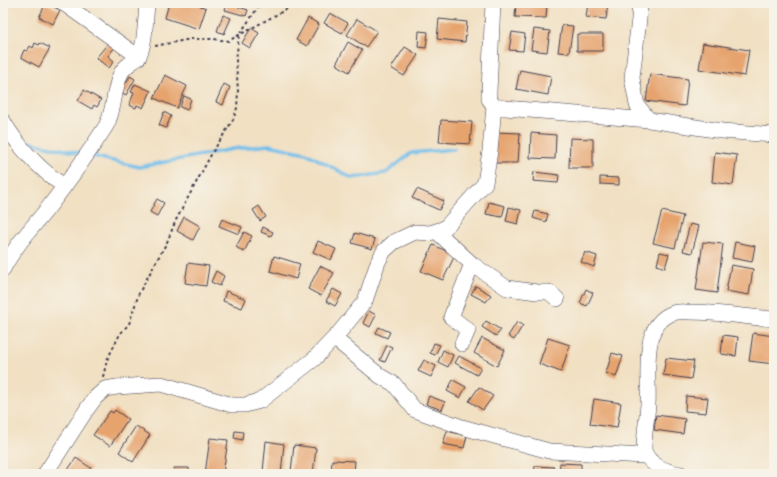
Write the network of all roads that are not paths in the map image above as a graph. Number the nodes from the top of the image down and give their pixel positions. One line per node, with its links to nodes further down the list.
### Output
1 (63, 3): 5 (street)
2 (147, 3): 5 (street)
3 (493, 3): 6 (street)
4 (640, 3): 7 (street)
5 (139, 57): 10 (street)
6 (494, 106): 7 (street); 11 (street)
7 (649, 120): 9 (street)
8 (3, 121): 10 (street)
9 (774, 135)
10 (64, 186): 13 (street)
11 (436, 231): 12 (street); 16 (street)
12 (472, 264): 14 (street); 17 (street)
13 (3, 269)
14 (557, 299)
15 (774, 319): 18 (street)
16 (334, 338): 18 (street); 19 (street)
17 (462, 344)
18 (645, 456): 20 (street)
19 (44, 474)
20 (681, 474)

